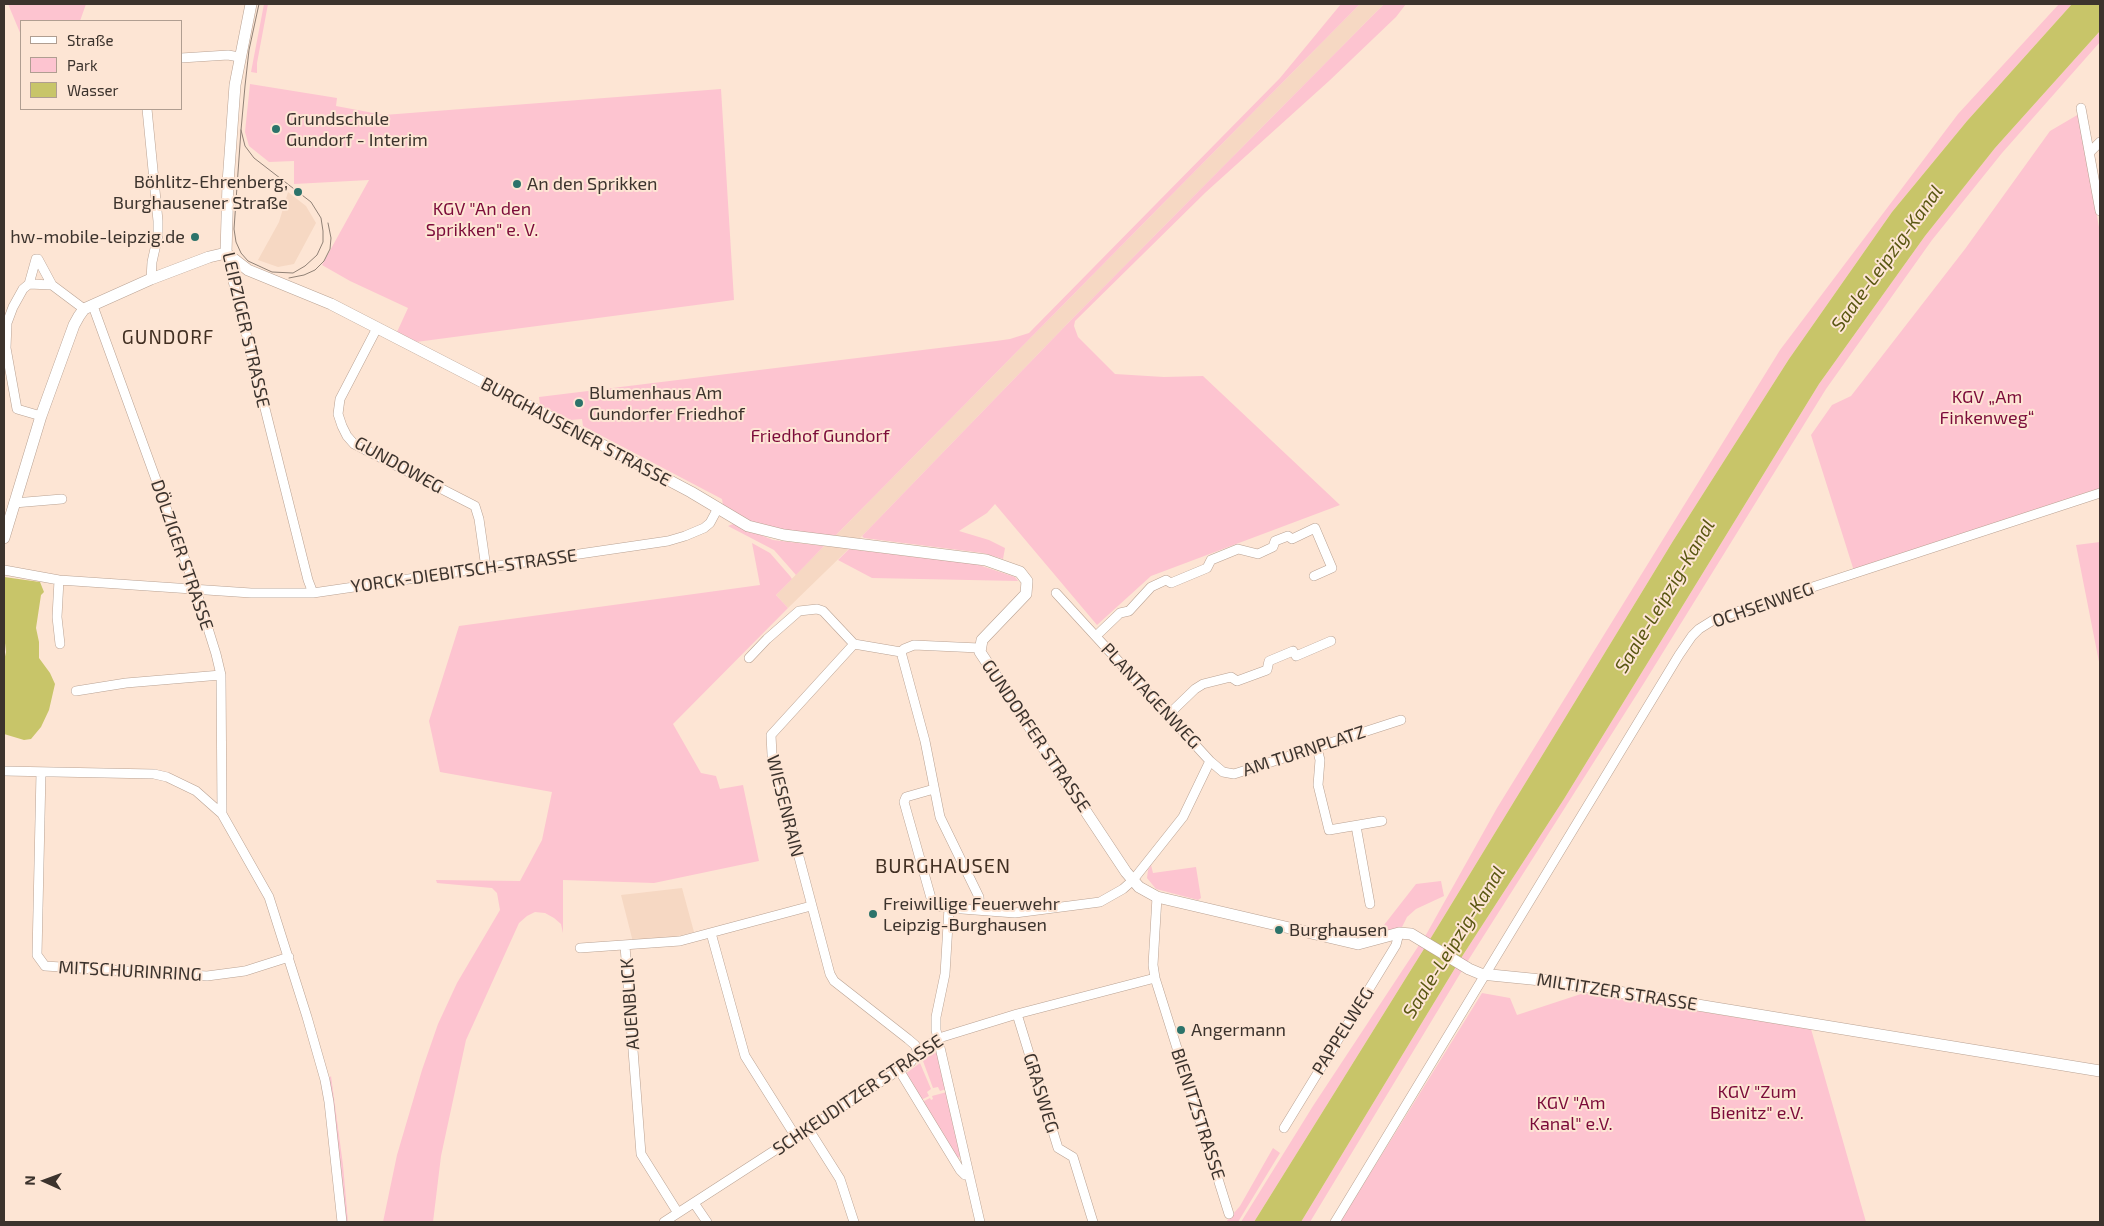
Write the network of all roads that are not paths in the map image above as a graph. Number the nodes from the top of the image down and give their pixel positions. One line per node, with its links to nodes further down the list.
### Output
1 (251, 4): 2 (street, LEIPZIGER STRASSE)
2 (239, 57): 3 (street); 9 (street, LEIPZIGER STRASSE)
3 (182, 58)
4 (2081, 108): 7 (street)
5 (147, 110): 10 (street)
6 (2100, 142): 7 (street)
7 (2090, 152): 8 (street)
8 (2100, 210)
9 (226, 253): 10 (street); 14 (street, BURGHAUSENER STRASSE); 27 (street, LEIPZIGER STRASSE)
10 (152, 279): 13 (street)
11 (29, 284): 12 (street); 12 (street); 15 (street)
12 (52, 285): 13 (street)
13 (89, 308): 15 (street); 26 (street, DÖLZIGER STRASSE)
14 (377, 328): 19 (street, BURGHAUSENER STRASSE); 22 (street, GUNDOWEG)
15 (41, 416): 18 (street)
16 (2100, 493): 59 (street, OCHSENWEG)
17 (62, 499): 18 (street)
18 (14, 503): 20 (street)
19 (718, 508): 21 (street, BURGHAUSENER STRASSE); 22 (street, YORCK-DIEBITSCH-STRASSE)
20 (4, 538)
21 (943, 554): 33 (street, GUNDORFER STRASSE)
22 (486, 568): 27 (street, YORCK-DIEBITSCH-STRASSE)
23 (4, 570): 25 (street, YORCK-DIEBITSCH-STRASSE)
24 (1314, 576): 29 (street)
25 (59, 580): 26 (street, YORCK-DIEBITSCH-STRASSE); 31 (street)
26 (196, 590): 27 (street, YORCK-DIEBITSCH-STRASSE); 36 (street, DÖLZIGER STRASSE)
27 (313, 593)
28 (1056, 593): 29 (street, PLANTAGENWEG)
29 (1096, 636): 38 (street, PLANTAGENWEG)
30 (1332, 641): 38 (street)
31 (60, 644)
32 (854, 644): 34 (street); 35 (street); 51 (street, WIESENRAIN)
33 (979, 648): 34 (street); 48 (street, GUNDORFER STRASSE)
34 (901, 652): 44 (street)
35 (749, 658)
36 (221, 675): 37 (street); 45 (street, DÖLZIGER STRASSE)
37 (76, 691)
38 (1168, 715): 41 (street, PLANTAGENWEG)
39 (1401, 720): 40 (street, AM TURNPLATZ)
40 (1317, 748): 41 (street, AM TURNPLATZ); 47 (street)
41 (1210, 761): 48 (street, PLANTAGENWEG)
42 (4, 771): 43 (street)
43 (41, 772): 45 (street); 58 (street, MITSCHURINRING)
44 (934, 790): 52 (street); 53 (street)
45 (222, 814): 58 (street)
46 (1382, 821): 47 (street)
47 (1356, 826): 50 (street)
48 (1133, 880): 49 (street, GUNDORFER STRASSE); 53 (street, PLANTAGENWEG)
49 (1152, 895): 55 (street); 60 (street, BIENITZSTRASSE)
50 (1370, 904)
51 (811, 906): 54 (street, AUENBLICK); 63 (street, WIESENRAIN)
52 (949, 908): 53 (street, PLANTAGENWEG); 62 (street)
53 (980, 910)
54 (711, 932): 56 (street, AUENBLICK); 68 (street)
55 (1399, 933): 59 (street, MILTITZER STRASSE); 66 (street, PAPPELWEG)
56 (625, 946): 57 (street); 71 (street, AUENBLICK)
57 (580, 948)
58 (289, 957): 73 (street)
59 (1486, 974): 65 (street, MILTITZER STRASSE); 79 (street)
60 (1155, 978): 61 (street, SCHKEUDITZER STRASSE); 72 (street, BIENITZSTRASSE)
61 (1017, 1014): 62 (street, SCHKEUDITZER STRASSE); 78 (street, GRASWEG)
62 (939, 1038): 63 (street, SCHKEUDITZER STRASSE); 69 (street)
63 (918, 1052): 64 (street, SCHKEUDITZER STRASSE)
64 (899, 1070): 67 (street, SCHKEUDITZER STRASSE); 69 (street)
65 (2100, 1071)
66 (1284, 1128)
67 (809, 1130): 68 (street, SCHKEUDITZER STRASSE); 76 (street)
68 (796, 1137): 70 (street, SCHKEUDITZER STRASSE)
69 (970, 1175): 77 (street)
70 (694, 1203): 71 (street, SCHKEUDITZER STRASSE); 75 (street)
71 (678, 1213): 74 (street, SCHKEUDITZER STRASSE)
72 (1229, 1214)
73 (342, 1222)
74 (664, 1222)
75 (707, 1222)
76 (854, 1222)
77 (980, 1222)
78 (1093, 1222)
79 (1335, 1222)

